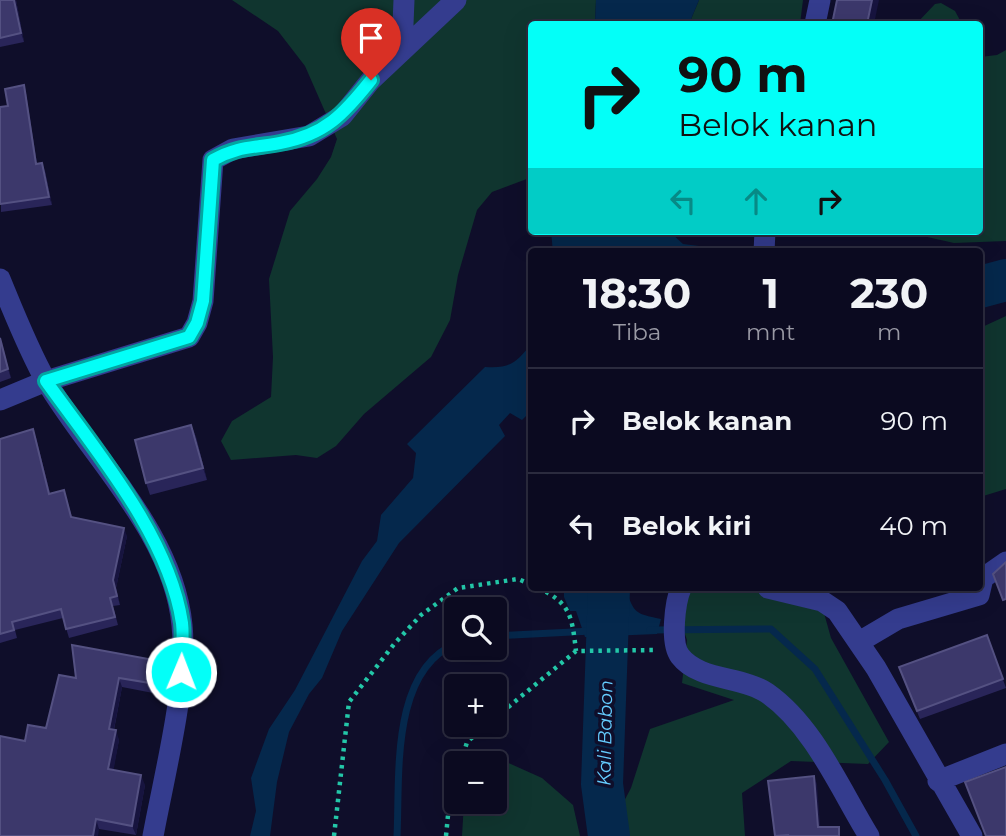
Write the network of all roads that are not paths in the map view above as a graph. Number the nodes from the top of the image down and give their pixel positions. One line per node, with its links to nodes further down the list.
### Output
1 (404, 0): 5 (street)
2 (456, 0): 5 (street)
3 (820, 0): 4 (street)
4 (816, 21)
5 (402, 48): 7 (street)
6 (0, 279): 7 (street)
7 (46, 381): 8 (street); 17 (street)
8 (0, 400)
9 (1006, 562): 10 (street)
10 (983, 578)
11 (680, 591): 18 (street)
12 (780, 591): 14 (street)
13 (980, 591): 14 (street)
14 (859, 642): 16 (street)
15 (1006, 754): 16 (street)
16 (938, 781): 19 (street)
17 (153, 836)
18 (869, 836)
19 (972, 836)

